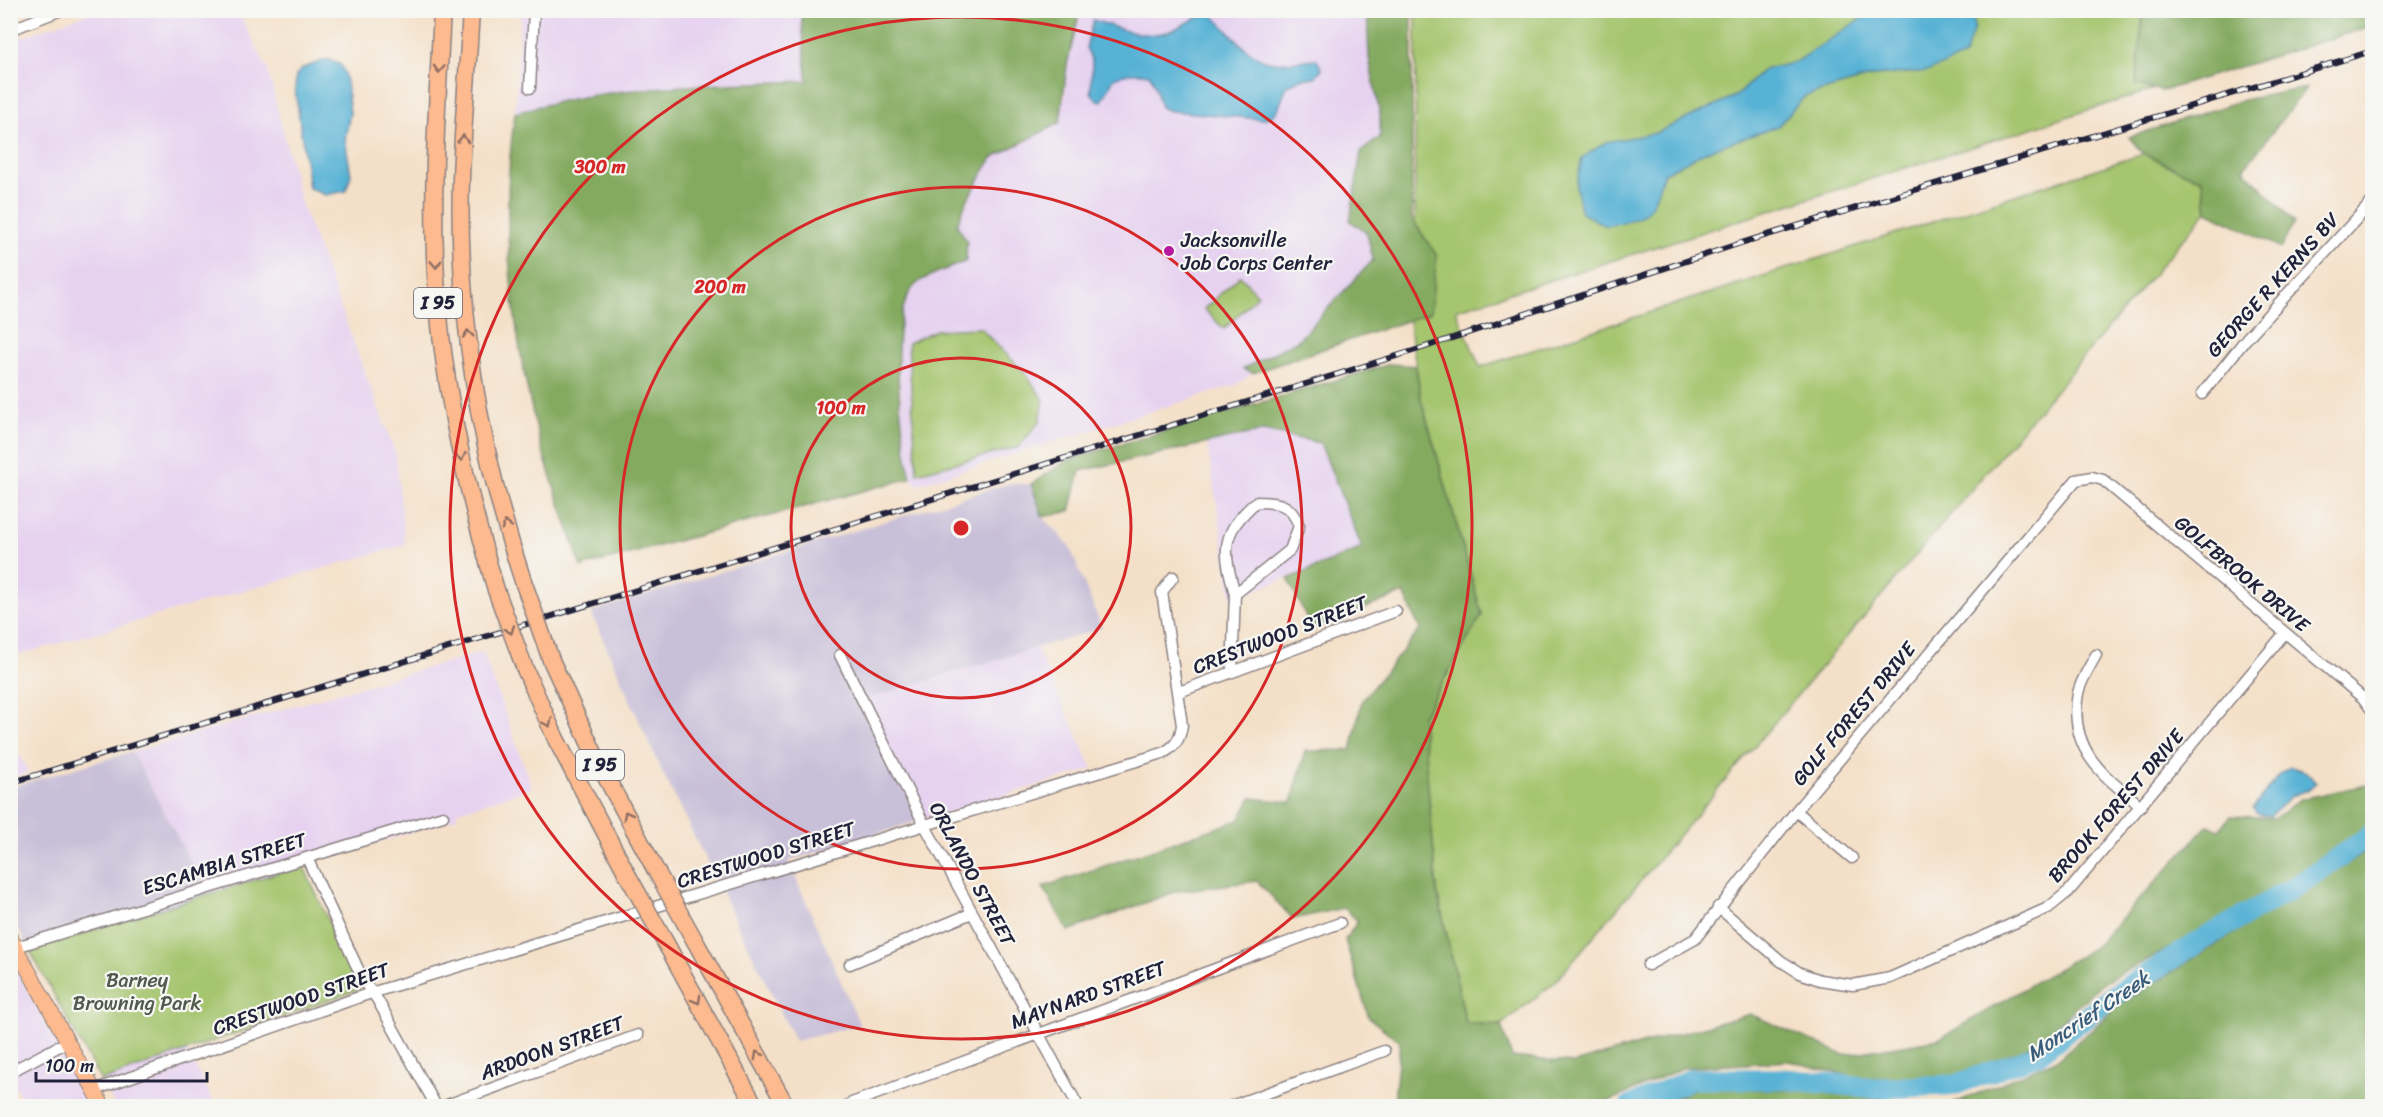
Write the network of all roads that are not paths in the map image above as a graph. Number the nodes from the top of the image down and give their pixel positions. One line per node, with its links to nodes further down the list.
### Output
1 (61, 10): 5 (street)
2 (442, 10): 42 (highway, I 95, one-way to 42, bridge)
3 (471, 10): 43 (highway, I 95, one-way to 3, bridge)
4 (534, 10): 6 (street)
5 (10, 30)
6 (530, 88)
7 (2373, 202): 8 (street, GEORGE R KERNS BV)
8 (2202, 394)
9 (2083, 478): 13 (street, GOLFBROOK DRIVE); 20 (street, GOLF FOREST DRIVE)
10 (1173, 577): 17 (street)
11 (1235, 594): 11 (street); 16 (street)
12 (1396, 611): 16 (street, CRESTWOOD STREET)
13 (2284, 634): 18 (street, GOLFBROOK DRIVE); 19 (street, BROOK FOREST DRIVE)
14 (840, 655): 22 (street, ORLANDO STREET)
15 (2096, 655): 19 (street)
16 (1232, 672): 17 (street, CRESTWOOD STREET)
17 (1179, 692): 22 (street, CRESTWOOD STREET)
18 (2373, 710)
19 (2141, 807): 25 (street, BROOK FOREST DRIVE)
20 (1796, 811): 24 (street); 25 (street, GOLF FOREST DRIVE)
21 (443, 816): 23 (street, ESCAMBIA STREET)
22 (924, 824): 26 (street, ORLANDO STREET); 31 (street, CRESTWOOD STREET)
23 (307, 858): 28 (street, ESCAMBIA STREET); 31 (street)
24 (1852, 858)
25 (1718, 907): 30 (street, GOLF FOREST DRIVE)
26 (972, 914): 29 (street); 32 (street, ORLANDO STREET)
27 (1340, 923): 32 (street, MAYNARD STREET)
28 (13, 942): 34 (main road)
29 (850, 964)
30 (1648, 965)
31 (371, 993): 37 (street, CRESTWOOD STREET); 40 (street)
32 (1037, 1033): 38 (street, MAYNARD STREET); 44 (street, ORLANDO STREET)
33 (638, 1035): 41 (street, ARDOON STREET)
34 (67, 1042): 36 (street); 37 (main road)
35 (1384, 1051): 45 (street)
36 (10, 1072)
37 (94, 1090): 39 (main road)
38 (849, 1104)
39 (103, 1107)
40 (436, 1107)
41 (444, 1107)
42 (755, 1107)
43 (786, 1107)
44 (1078, 1107)
45 (1231, 1107)

